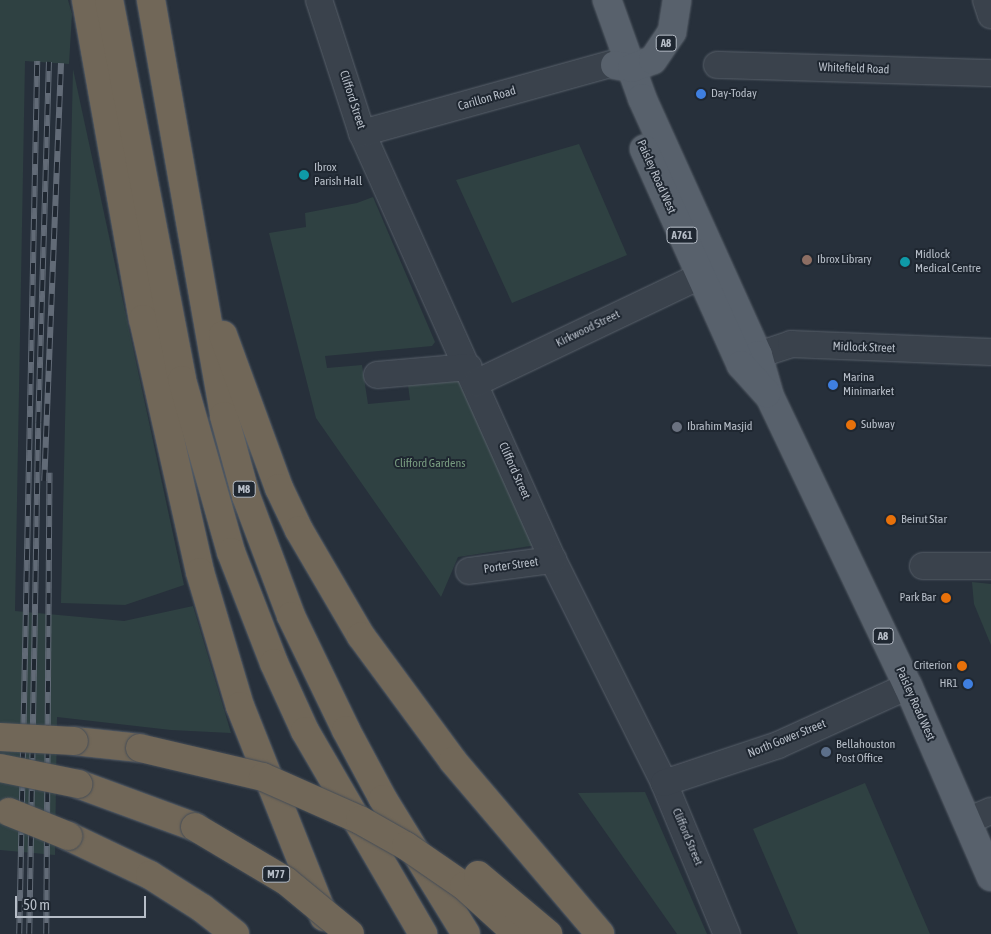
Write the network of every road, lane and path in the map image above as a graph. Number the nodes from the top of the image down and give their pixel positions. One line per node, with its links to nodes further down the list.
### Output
1 (86, 0): 34 (highway)
2 (109, 0): 36 (highway, M8)
3 (151, 0): 14 (highway, M8)
4 (319, 0): 13 (street, Clifford Street)
5 (588, 0): 11 (main road, Paisley Road West / A761)
6 (607, 0): 11 (main road, Paisley Road West / A761)
7 (677, 0): 11 (main road, A8)
8 (986, 0): 9 (street)
9 (991, 15)
10 (717, 65): 12 (street, Whitefield Road)
11 (621, 66): 13 (street, Carillon Road); 15 (main road, Paisley Road West / A761); 17 (main road, Paisley Road West / A761)
12 (991, 73)
13 (362, 133): 19 (street, Clifford Street)
14 (200, 270): 37 (highway, M8); 40 (highway, M8)
15 (700, 276): 17 (main road, Paisley Road West / A761); 19 (street, Kirkwood Street)
16 (991, 352): 17 (street, Midlock Street)
17 (750, 360): 20 (main road, Paisley Road West / A761)
18 (377, 375): 19 (street, Kirkwood Street)
19 (472, 375): 21 (street, Clifford Street)
20 (770, 397): 25 (main road, Paisley Road West / A8)
21 (553, 560): 24 (street, Porter Street); 28 (street, Clifford Street)
22 (923, 566): 23 (street)
23 (991, 566)
24 (469, 571)
25 (908, 686): 28 (street, North Gower Street); 31 (main road, Paisley Road West / A8)
26 (0, 737): 29 (highway, bridge)
27 (0, 768): 35 (highway, M77, bridge)
28 (664, 783): 41 (street, Clifford Street)
29 (278, 784): 38 (highway, bridge); 39 (highway, bridge)
30 (4, 811): 33 (highway, bridge)
31 (979, 816): 32 (main road, Paisley Road West / A8)
32 (991, 878)
33 (235, 934)
34 (331, 934)
35 (350, 934)
36 (423, 934)
37 (466, 934)
38 (517, 934)
39 (548, 934)
40 (600, 934)
41 (727, 934)

